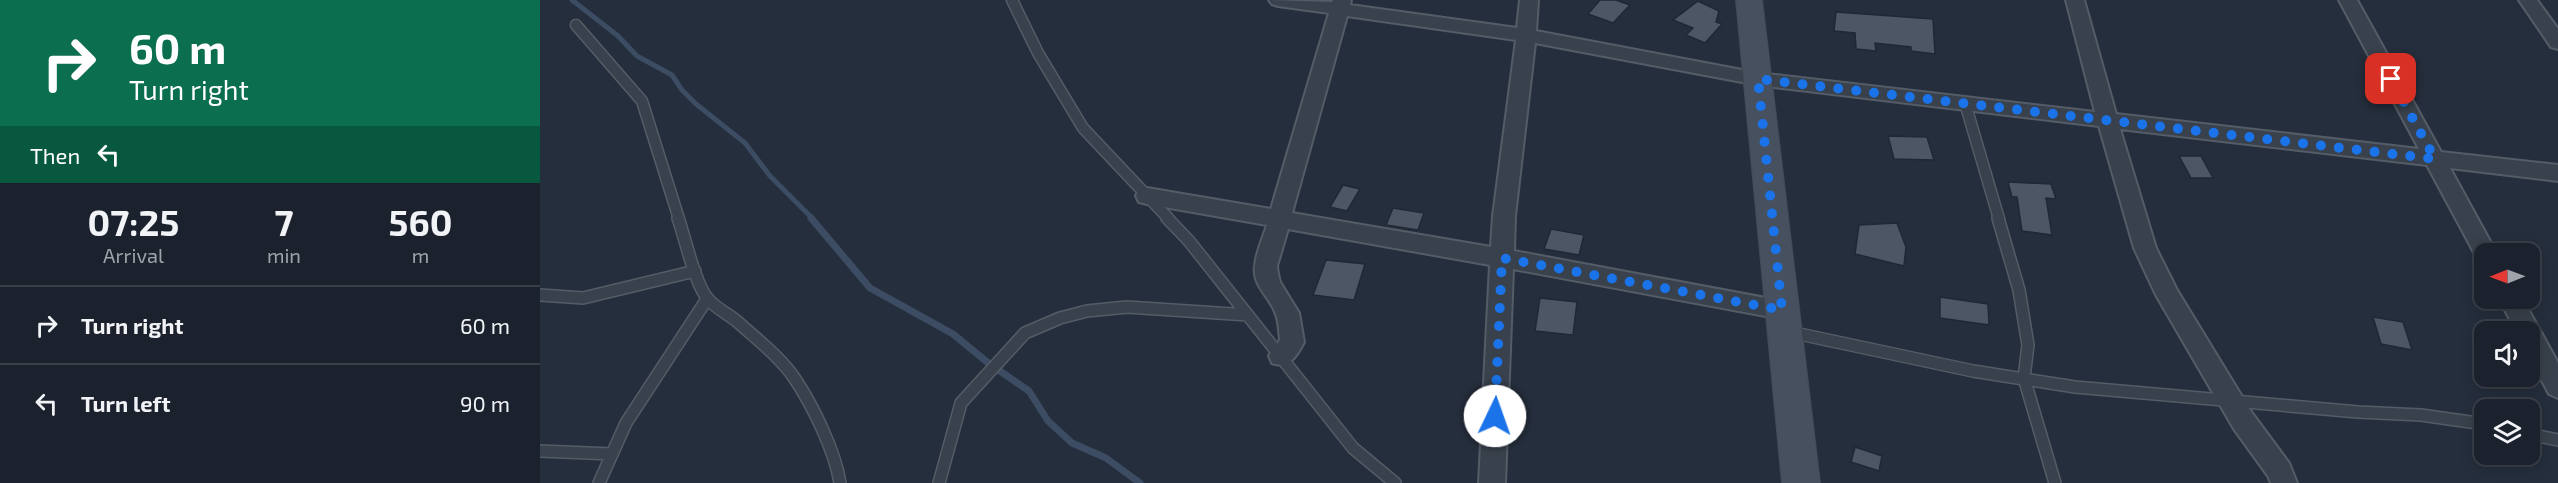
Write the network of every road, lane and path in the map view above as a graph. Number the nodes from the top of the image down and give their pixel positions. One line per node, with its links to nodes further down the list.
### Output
1 (1012, 0): 17 (lane)
2 (1278, 0): 8 (street)
3 (1529, 0): 10 (street)
4 (1749, 0): 12 (street)
5 (2076, 0): 14 (street)
6 (2348, 0): 15 (street)
7 (2528, 0): 11 (street)
8 (1340, 5): 10 (street); 18 (street)
9 (576, 26): 21 (lane)
10 (1526, 35): 12 (street); 20 (street)
11 (2558, 43)
12 (1758, 79): 13 (street); 25 (street)
13 (1965, 103): 14 (street); 28 (lane)
14 (2108, 120): 15 (street); 30 (street)
15 (2435, 159): 16 (street); 19 (street)
16 (2558, 174)
17 (1147, 196): 18 (street); 24 (lane)
18 (1279, 218): 20 (street); 27 (street)
19 (2480, 243)
20 (1502, 258): 25 (street); 40 (street)
21 (695, 271): 22 (lane); 23 (lane)
22 (540, 295)
23 (707, 298): 35 (lane); 37 (lane)
24 (1248, 315): 27 (lane); 38 (lane)
25 (1783, 320): 28 (lane); 41 (street)
26 (2540, 354): 29 (street)
27 (1281, 356): 39 (lane)
28 (2024, 378): 30 (lane); 42 (lane)
29 (2558, 387)
30 (2231, 400): 31 (lane); 43 (street)
31 (2474, 422)
32 (2540, 436): 33 (lane)
33 (2558, 440)
34 (540, 451): 35 (lane)
35 (612, 454): 36 (lane)
36 (599, 483)
37 (840, 483)
38 (939, 483)
39 (1395, 483)
40 (1492, 483)
41 (1801, 483)
42 (2055, 483)
43 (2284, 483)

